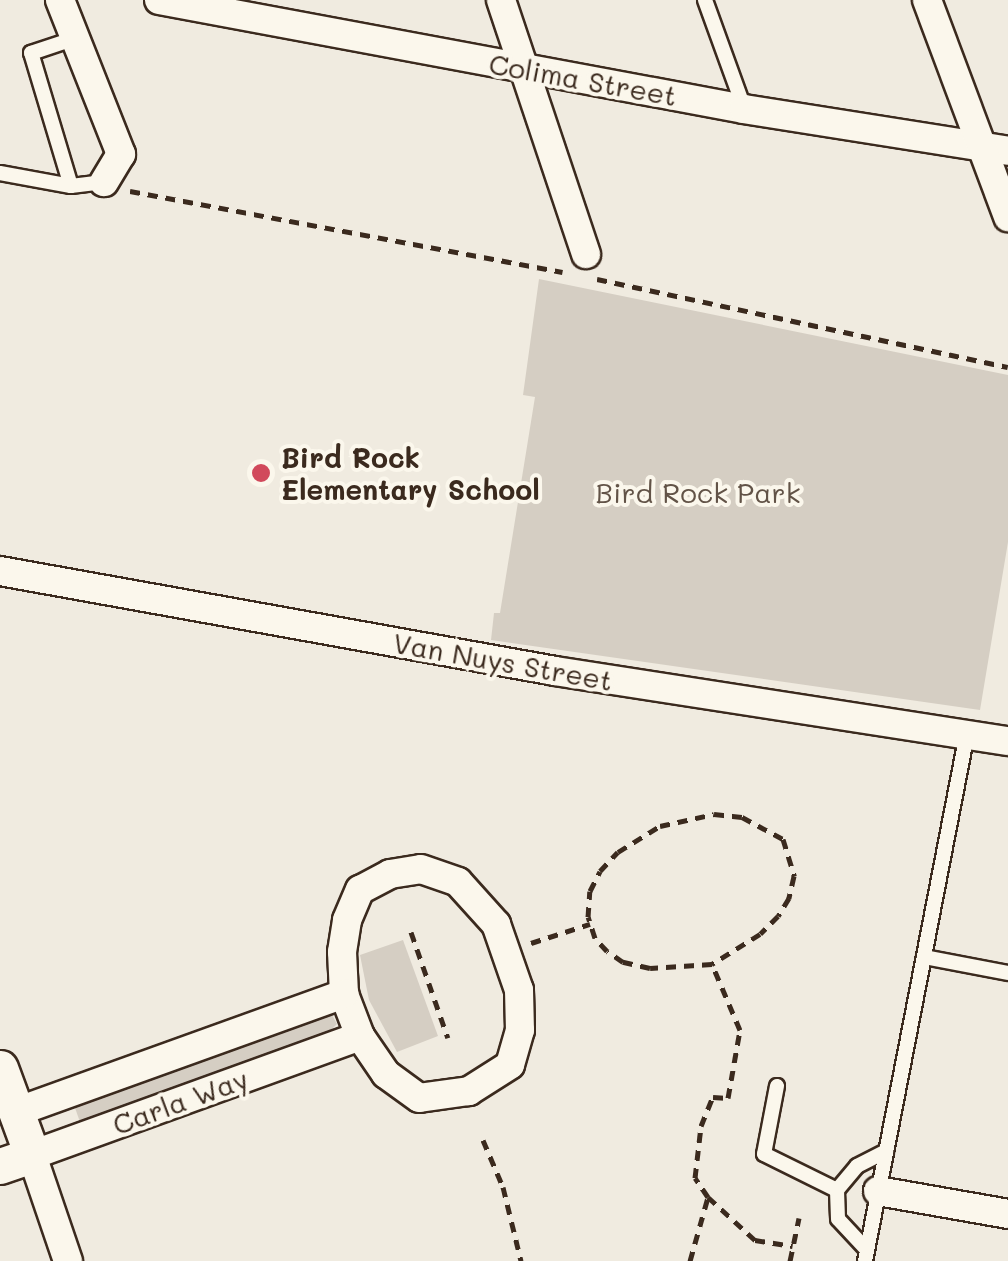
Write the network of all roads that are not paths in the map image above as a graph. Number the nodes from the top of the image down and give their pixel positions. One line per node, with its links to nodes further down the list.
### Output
1 (60, 0): 7 (street)
2 (159, 0): 6 (street, Colima Street)
3 (501, 0): 8 (street)
4 (705, 0): 9 (lane)
5 (927, 0): 10 (street)
6 (273, 11): 8 (street, Colima Street)
7 (76, 38): 13 (street); 14 (lane)
8 (526, 69): 9 (street, Colima Street); 16 (street)
9 (744, 109): 10 (street, Colima Street)
10 (980, 146): 11 (street, Colima Street); 15 (street)
11 (1008, 151)
12 (0, 173): 14 (lane)
13 (104, 182): 14 (lane)
14 (70, 186)
15 (1008, 216)
16 (586, 254)
17 (0, 571): 18 (street, Van Nuys Street)
18 (967, 734): 19 (street, Van Nuys Street); 20 (lane)
19 (1008, 741)
20 (924, 957): 21 (lane); 27 (lane)
21 (1008, 973)
22 (344, 994): 23 (street); 23 (street); 26 (street, Carla Way)
23 (360, 1036): 28 (street, Carla Way)
24 (0, 1068): 26 (street)
25 (778, 1086): 29 (lane)
26 (8, 1114): 28 (street)
27 (886, 1151): 29 (lane); 30 (lane)
28 (16, 1161): 33 (street)
29 (837, 1190): 32 (lane)
30 (878, 1190): 31 (street); 32 (lane)
31 (1008, 1214)
32 (866, 1255)
33 (68, 1261)

